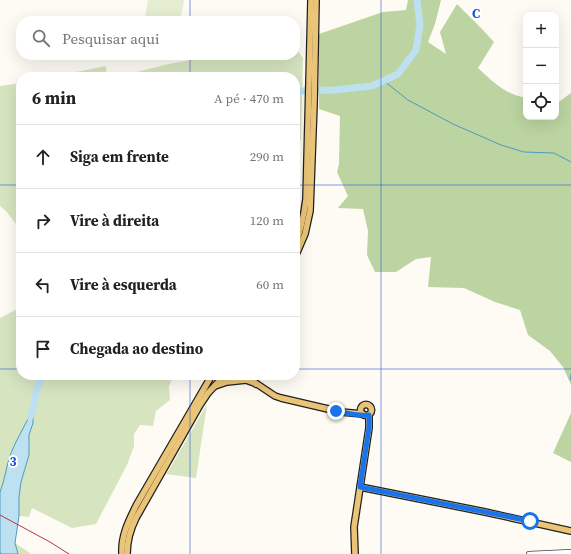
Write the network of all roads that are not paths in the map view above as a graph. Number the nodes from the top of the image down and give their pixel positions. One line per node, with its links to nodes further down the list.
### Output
1 (311, 0): 3 (main road)
2 (316, 0): 3 (main road)
3 (312, 83): 4 (main road)
4 (312, 104): 5 (main road); 6 (main road)
5 (300, 229)
6 (300, 246)
7 (209, 380): 18 (main road)
8 (220, 380): 11 (main road)
9 (237, 380): 11 (main road)
10 (250, 380): 13 (main road)
11 (215, 386): 19 (main road)
12 (361, 407): 13 (main road); 14 (main road); 14 (main road)
13 (336, 411): 14 (main road)
14 (366, 414): 15 (main road)
15 (360, 487): 16 (main road); 20 (main road)
16 (571, 531)
17 (571, 552): 21 (street)
18 (122, 554)
19 (127, 554)
20 (355, 554)
21 (529, 554)

